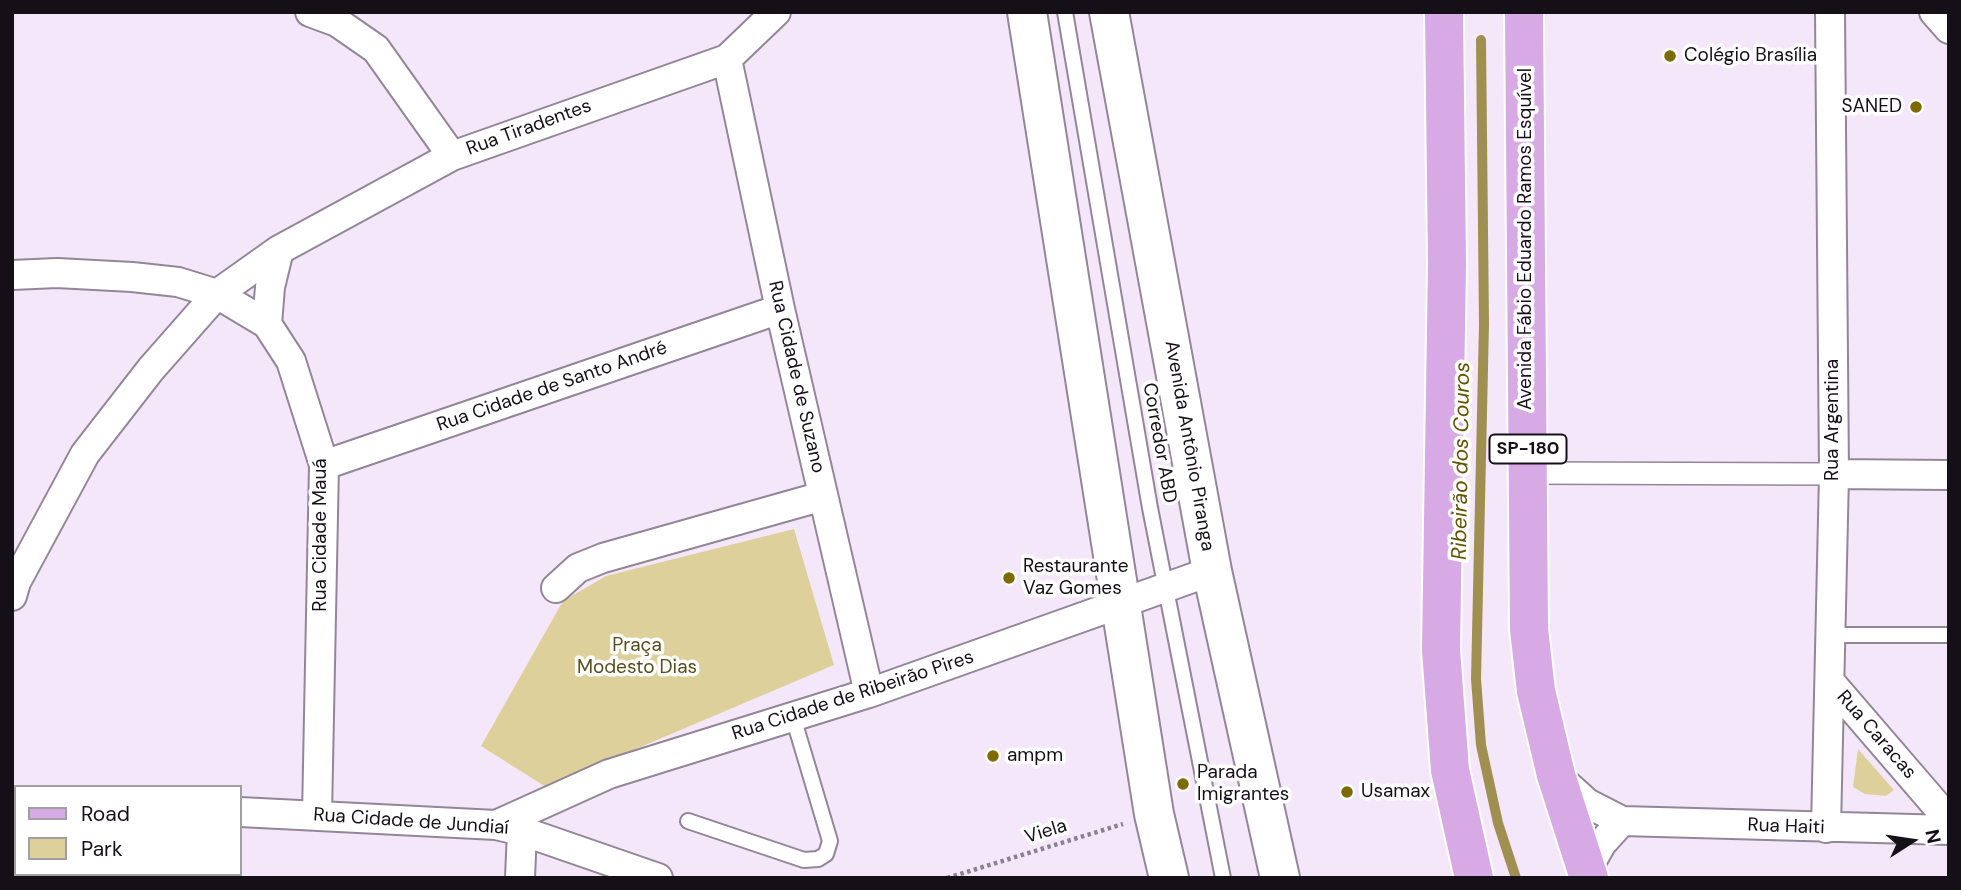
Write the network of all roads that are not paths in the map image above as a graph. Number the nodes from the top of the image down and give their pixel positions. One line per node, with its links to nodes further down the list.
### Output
1 (310, 12): 12 (street)
2 (776, 12): 11 (street, Rua Tiradentes)
3 (1027, 12): 27 (main road)
4 (1065, 12): 25 (lane, Corredor ABD)
5 (1109, 12): 23 (main road, Avenida Antônio Piranga)
6 (1444, 12): 48 (main road)
7 (1524, 12): 19 (main road, Avenida Fábio Eduardo Ramos Esquível / SP-180)
8 (1830, 12): 20 (street, Rua Argentina)
9 (1934, 12): 10 (street)
10 (1949, 29)
11 (727, 59): 12 (street, Rua Tiradentes); 16 (street, Rua Cidade de Suzano)
12 (452, 156): 13 (street, Rua Tiradentes)
13 (279, 250): 15 (street, Rua Tiradentes); 17 (street)
14 (12, 275): 15 (street, Rua Cidade Mauá)
15 (217, 294): 17 (street, Rua Cidade Mauá); 26 (street, Rua Tiradentes)
16 (780, 309): 18 (street, Rua Cidade de Santo André); 22 (street, Rua Cidade de Suzano)
17 (267, 324): 18 (street, Rua Cidade Mauá)
18 (324, 465): 35 (street, Rua Cidade Mauá)
19 (1528, 473): 20 (street); 33 (main road, Avenida Fábio Eduardo Ramos Esquível / SP-180)
20 (1834, 474): 21 (street); 28 (street, Rua Argentina)
21 (1949, 474)
22 (823, 496): 24 (street); 31 (street, Rua Cidade de Suzano)
23 (1212, 571): 25 (street, Rua Cidade de Ribeirão Pires); 47 (main road, Avenida Antônio Piranga)
24 (556, 588)
25 (1166, 589): 27 (street, Rua Cidade de Ribeirão Pires); 46 (lane, Corredor ABD)
26 (12, 596)
27 (1123, 604): 31 (street, Rua Cidade de Ribeirão Pires); 45 (main road)
28 (1832, 635): 29 (lane); 30 (street, Rua Argentina)
29 (1949, 635)
30 (1830, 683): 36 (street, Rua Caracas); 40 (street, Rua Argentina)
31 (869, 693): 32 (street, Rua Cidade de Ribeirão Pires)
32 (793, 717): 37 (lane); 39 (street, Rua Cidade de Ribeirão Pires)
33 (1556, 775): 38 (street, Rua Haiti); 42 (main road, Avenida Fábio Eduardo Ramos Esquível / SP-180)
34 (242, 812): 35 (street, Rua Cidade de Jundiaí)
35 (317, 815): 39 (street, Rua Cidade de Jundiaí)
36 (1949, 820)
37 (688, 821)
38 (1622, 821): 40 (street, Rua Haiti); 42 (street)
39 (509, 828): 43 (street); 44 (street, Rua Cidade de Jundiaí)
40 (1826, 828): 41 (street, Rua Haiti)
41 (1949, 830)
42 (1588, 874)
43 (520, 878)
44 (658, 878)
45 (1169, 878)
46 (1223, 878)
47 (1280, 878)
48 (1474, 878)

